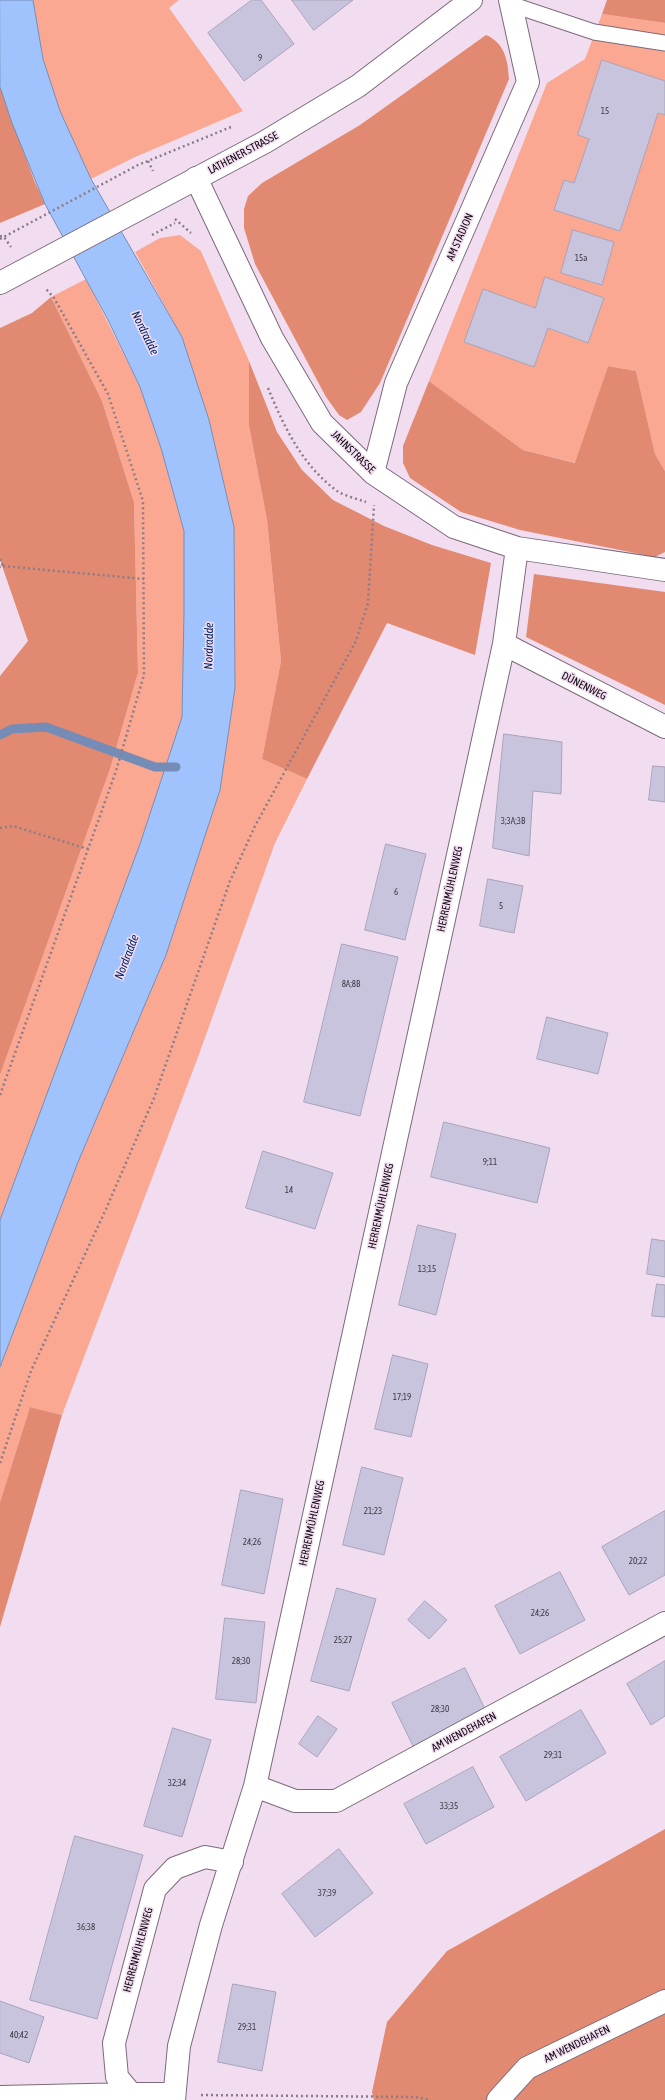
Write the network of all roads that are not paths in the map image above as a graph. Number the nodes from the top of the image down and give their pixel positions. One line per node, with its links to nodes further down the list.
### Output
1 (471, 0): 4 (street, LATHENER STRASSE)
2 (512, 3): 3 (lane); 6 (street, AM STADION)
3 (665, 43)
4 (196, 178): 5 (street, LATHENER STRASSE); 6 (street, JAHNSTRASSE)
5 (0, 283)
6 (373, 473): 7 (street, JAHNSTRASSE)
7 (517, 548): 8 (street, JAHNSTRASSE); 9 (street, HERRENMÜHLENWEG)
8 (665, 570)
9 (504, 644): 10 (street, DÜNENWEG); 12 (street, HERRENMÜHLENWEG)
10 (665, 727)
11 (665, 1623): 12 (street, AM WENDEHAFEN)
12 (255, 1786): 13 (street, HERRENMÜHLENWEG)
13 (232, 1862): 15 (street, HERRENMÜHLENWEG); 17 (street, HERRENMÜHLENWEG)
14 (665, 2001): 18 (street, AM WENDEHAFEN)
15 (131, 2094): 16 (street); 17 (street)
16 (0, 2097)
17 (174, 2097)
18 (498, 2100)

